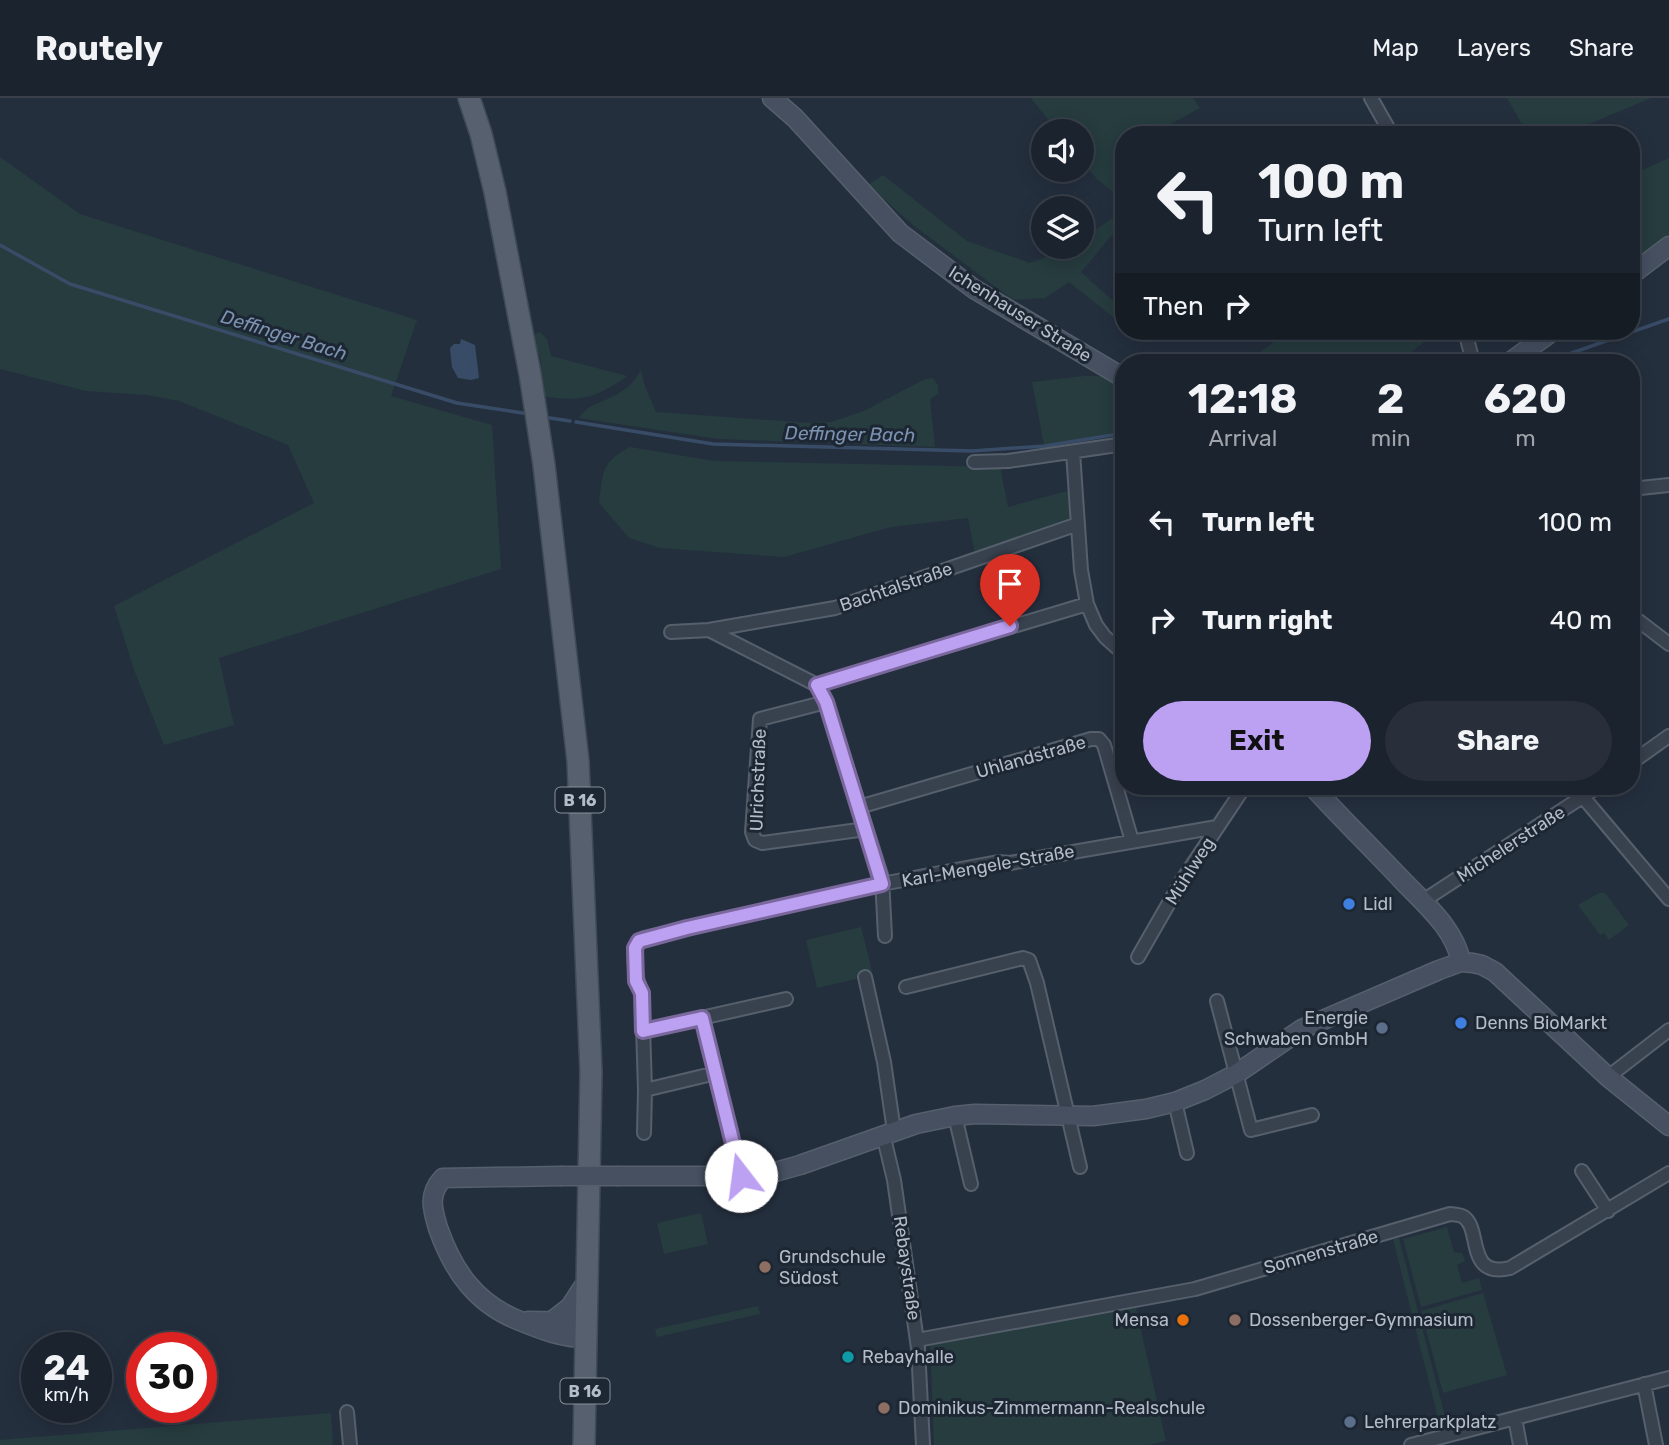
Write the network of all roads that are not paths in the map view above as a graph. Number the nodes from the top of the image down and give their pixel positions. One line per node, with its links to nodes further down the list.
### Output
1 (469, 98): 6 (main road, B 16)
2 (476, 98): 6 (main road, B 16)
3 (772, 98): 11 (street, Ichenhauser Straße)
4 (1371, 98): 5 (street)
5 (1387, 126)
6 (481, 134): 71 (main road, B 16)
7 (1669, 246): 8 (street)
8 (1640, 268)
9 (1541, 340): 10 (street)
10 (1521, 354)
11 (1115, 373)
12 (1115, 445): 13 (street)
13 (1073, 452): 14 (street); 17 (street)
14 (974, 462)
15 (1669, 485): 16 (street)
16 (1640, 488)
17 (1078, 524): 18 (street); 20 (street, Bachtalstraße)
18 (1087, 604): 23 (street); 24 (street)
19 (1640, 622): 22 (street)
20 (709, 630): 21 (street, Bachtalstraße); 24 (street)
21 (671, 632)
22 (1669, 644)
23 (1115, 646)
24 (817, 685): 25 (street)
25 (826, 702): 34 (street); 36 (street, Ulrichstraße)
26 (1669, 736): 27 (street)
27 (1640, 757)
28 (1115, 783): 34 (street, Uhlandstraße)
29 (1119, 795): 37 (street, Uhlandstraße)
30 (1239, 795): 35 (street, Mühlweg)
31 (1326, 795): 40 (street)
32 (1586, 795): 33 (street, Michelerstraße)
33 (1583, 797): 39 (street); 40 (street, Michelerstraße)
34 (859, 807): 36 (street)
35 (1217, 827): 37 (street, Karl-Mengele-Straße); 42 (street, Mühlweg)
36 (866, 829): 38 (street)
37 (1132, 841): 38 (street, Karl-Mengele-Straße)
38 (882, 884): 41 (street); 50 (street, Karl-Mengele-Straße)
39 (1669, 899)
40 (1423, 901): 43 (street)
41 (886, 936)
42 (1138, 957)
43 (1461, 962): 52 (street); 53 (street)
44 (865, 977): 61 (street, Rebaystraße)
45 (906, 987): 58 (street)
46 (786, 999): 48 (street)
47 (1217, 1001): 52 (street)
48 (702, 1018): 50 (street); 51 (street)
49 (1669, 1030): 53 (street)
50 (643, 1031): 54 (street)
51 (716, 1073): 54 (street); 66 (street)
52 (1236, 1074): 55 (street); 56 (street)
53 (1608, 1077): 59 (street)
54 (645, 1090): 60 (street)
55 (1175, 1102): 58 (street); 62 (street)
56 (1312, 1115)
57 (955, 1116): 58 (street); 61 (street); 68 (street)
58 (1069, 1117): 63 (street)
59 (1669, 1126)
60 (643, 1133)
61 (889, 1133): 66 (street); 75 (street, Rebaystraße)
62 (1187, 1153)
63 (1080, 1167)
64 (1582, 1171): 69 (street)
65 (1669, 1173): 69 (street, Sonnenstraße)
66 (741, 1176): 67 (street, bridge)
67 (462, 1178): 70 (street); 70 (street)
68 (971, 1184)
69 (1608, 1211): 75 (street, Sonnenstraße)
70 (438, 1227): 73 (street)
71 (587, 1281): 72 (street); 74 (main road, B 16)
72 (552, 1321): 73 (street); 74 (street)
73 (521, 1322): 74 (street)
74 (587, 1330): 81 (main road, B 16)
75 (917, 1340): 82 (street, Rebaystraße)
76 (1669, 1378): 77 (street)
77 (1644, 1384): 79 (street); 85 (street)
78 (347, 1412): 80 (street)
79 (1515, 1418): 83 (street); 84 (street)
80 (350, 1445)
81 (584, 1445)
82 (923, 1445)
83 (1412, 1445)
84 (1520, 1445)
85 (1656, 1445)

